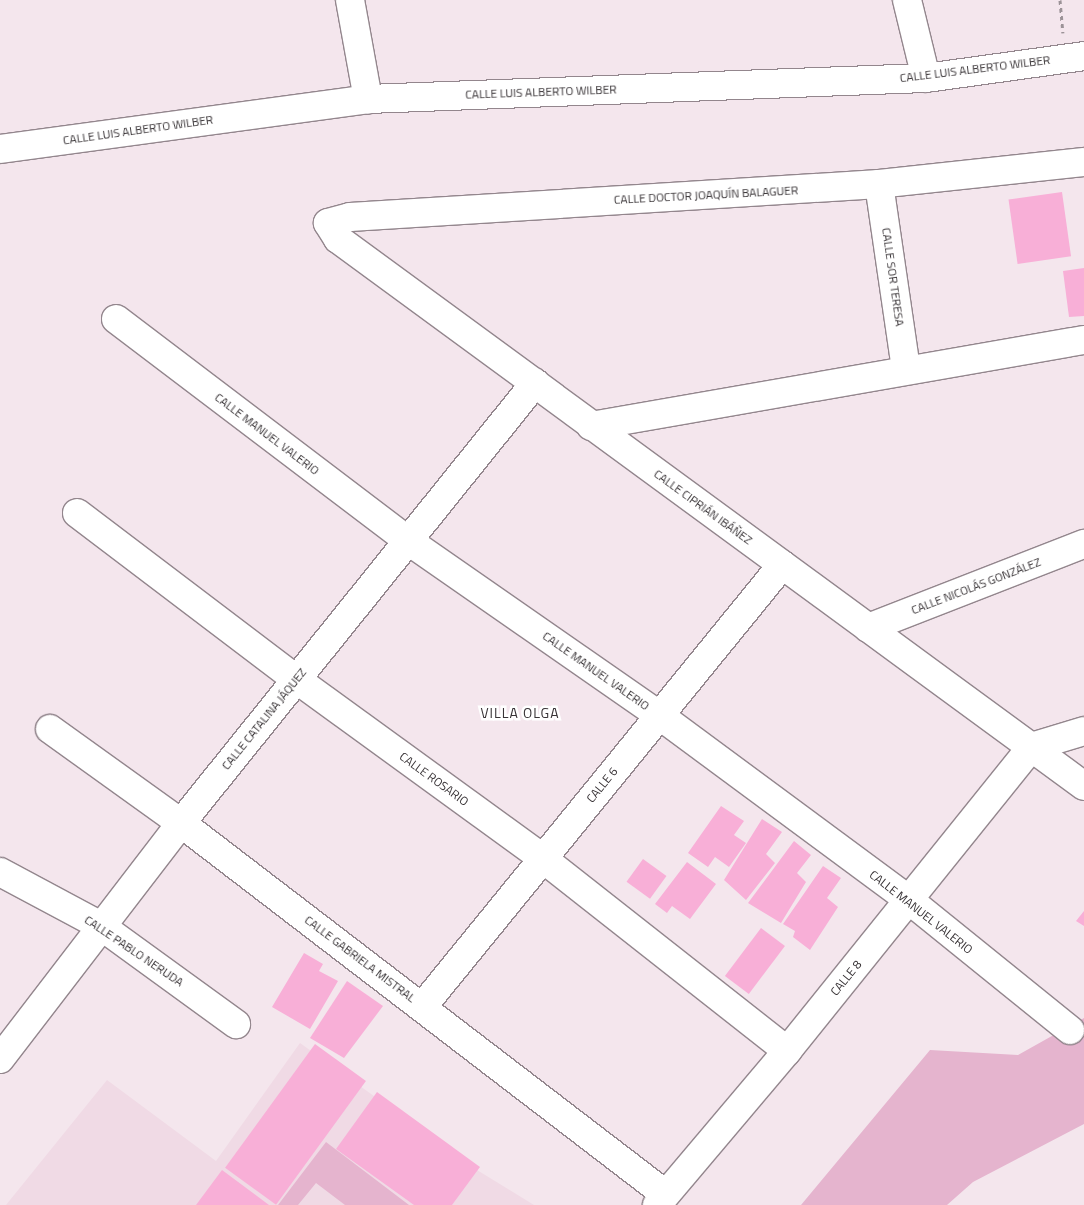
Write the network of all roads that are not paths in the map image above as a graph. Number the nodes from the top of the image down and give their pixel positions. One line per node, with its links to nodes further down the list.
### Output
1 (350, 0): 5 (street)
2 (907, 0): 4 (street)
3 (1075, 57): 4 (street, CALLE LUIS ALBERTO WILBER)
4 (926, 78): 5 (street, CALLE LUIS ALBERTO WILBER)
5 (368, 99): 6 (street, CALLE LUIS ALBERTO WILBER)
6 (0, 149)
7 (1084, 162): 8 (street, CALLE DOCTOR JOAQUÍN BALAGUER)
8 (879, 184): 9 (street, CALLE DOCTOR JOAQUÍN BALAGUER); 12 (street, CALLE SOR TERESA)
9 (328, 223): 13 (street, CALLE CIPRIÁN IBÁÑEZ)
10 (116, 319): 16 (street, CALLE MANUEL VALERIO)
11 (1084, 340): 12 (street)
12 (906, 370): 14 (street)
13 (535, 384): 14 (street, CALLE CIPRIÁN IBÁÑEZ); 16 (street, CALLE CATALINA JÁQUEZ)
14 (591, 426): 18 (street, CALLE CIPRIÁN IBÁÑEZ)
15 (77, 513): 20 (street, CALLE ROSARIO)
16 (410, 542): 20 (street, CALLE CATALINA JÁQUEZ); 21 (street, CALLE MANUEL VALERIO)
17 (1084, 544): 19 (street, CALLE NICOLÁS GONZÁLEZ)
18 (782, 565): 19 (street, CALLE CIPRIÁN IBÁÑEZ); 21 (street, CALLE 6)
19 (868, 628): 24 (street, CALLE CIPRIÁN IBÁÑEZ)
20 (296, 679): 26 (street, CALLE CATALINA JÁQUEZ); 27 (street, CALLE ROSARIO)
21 (659, 715): 27 (street, CALLE 6); 29 (street, CALLE MANUEL VALERIO)
22 (50, 729): 26 (street, CALLE GABRIELA MISTRAL)
23 (1084, 732): 24 (street)
24 (1031, 746): 25 (street, CALLE CIPRIÁN IBÁÑEZ); 29 (street, CALLE 8)
25 (1084, 786)
26 (181, 823): 30 (street, CALLE CATALINA JÁQUEZ); 31 (street, CALLE GABRIELA MISTRAL)
27 (542, 858): 31 (street, CALLE 6); 35 (street, CALLE ROSARIO)
28 (0, 872): 30 (street, CALLE PABLO NERUDA)
29 (909, 900): 33 (street, CALLE MANUEL VALERIO); 35 (street, CALLE 8)
30 (101, 926): 32 (street, CALLE PABLO NERUDA); 34 (street, CALLE CATALINA JÁQUEZ)
31 (423, 1006): 36 (street, CALLE GABRIELA MISTRAL)
32 (236, 1024)
33 (1070, 1030)
34 (4, 1047)
35 (787, 1050): 36 (street, CALLE 8)
36 (661, 1199)

